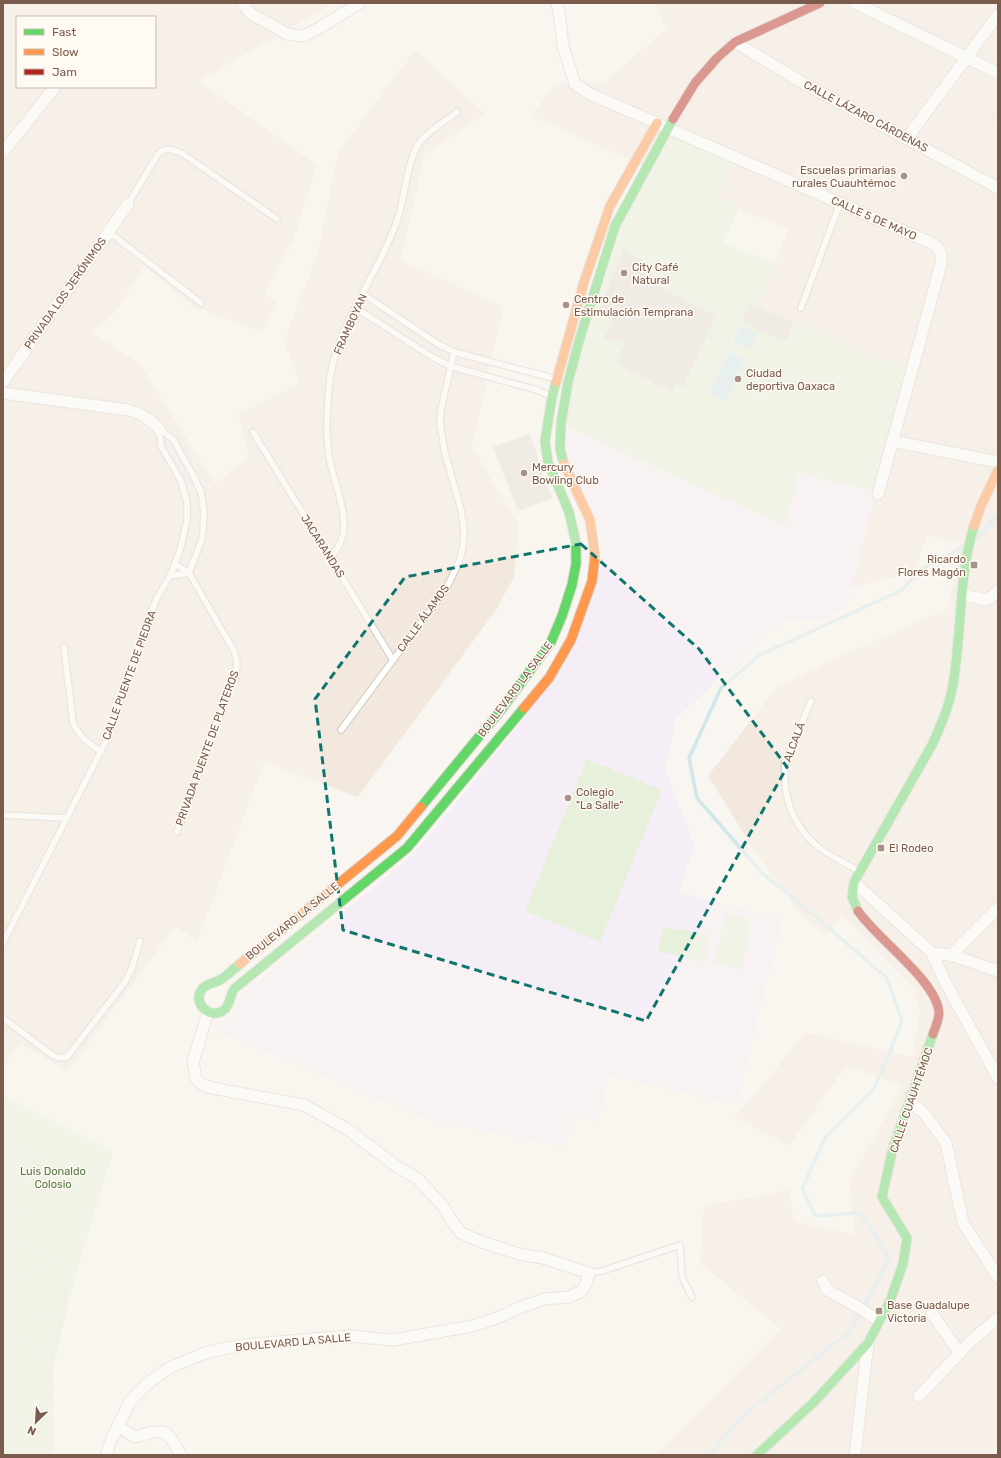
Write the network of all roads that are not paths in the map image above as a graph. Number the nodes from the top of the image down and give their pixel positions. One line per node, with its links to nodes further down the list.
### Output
1 (243, 3): 2 (street)
2 (360, 3)
3 (557, 3): 12 (street, CALLE 5 DE MAYO)
4 (820, 3): 7 (street, BOULEVARD LA SALLE)
5 (855, 3): 8 (street)
6 (998, 15): 8 (street)
7 (735, 42): 13 (street, BOULEVARD LA SALLE); 14 (street, CALLE LÁZARO CÁRDENAS)
8 (966, 57): 9 (street); 14 (street)
9 (998, 73)
10 (54, 88): 15 (street)
11 (457, 112): 21 (lane, FRAMBOYAN)
12 (657, 123): 13 (street, CALLE 5 DE MAYO); 27 (street, BOULEVARD LA SALLE)
13 (667, 128): 17 (street, CALLE 5 DE MAYO); 29 (street, BOULEVARD LA SALLE)
14 (906, 138): 16 (street, CALLE LÁZARO CÁRDENAS)
15 (3, 152)
16 (998, 188)
17 (840, 203): 24 (lane); 35 (street, CALLE 5 DE MAYO)
18 (128, 204): 19 (lane); 20 (street, PRIVADA LOS JERÓNIMOS)
19 (277, 219)
20 (109, 232): 22 (lane); 28 (street, PRIVADA LOS JERÓNIMOS)
21 (363, 294): 23 (lane, FRAMBOYAN); 25 (lane)
22 (201, 303)
23 (356, 308): 26 (lane); 39 (lane, FRAMBOYAN)
24 (801, 308)
25 (454, 352): 26 (lane, CALLE ÁLAMOS); 27 (lane)
26 (450, 366): 31 (lane); 46 (lane, CALLE ÁLAMOS)
27 (556, 379): 29 (lane); 31 (street, BOULEVARD LA SALLE)
28 (3, 382)
29 (568, 382): 32 (street, BOULEVARD LA SALLE)
30 (3, 393): 33 (street)
31 (552, 397): 32 (lane); 61 (street, BOULEVARD LA SALLE)
32 (564, 403): 61 (street, BOULEVARD LA SALLE)
33 (159, 429): 40 (lane, CALLE PUENTE DE PIEDRA); 41 (lane)
34 (253, 432): 39 (lane, JACARANDAS)
35 (892, 441): 36 (street); 38 (street)
36 (998, 462)
37 (998, 470): 44 (street)
38 (878, 494)
39 (331, 559): 46 (lane, JACARANDAS)
40 (175, 564): 41 (lane, PRIVADA PUENTE DE PLATEROS); 42 (lane, CALLE PUENTE DE PIEDRA)
41 (189, 573): 42 (lane); 52 (lane, PRIVADA PUENTE DE PLATEROS)
42 (170, 576): 49 (lane, CALLE PUENTE DE PIEDRA)
43 (998, 591): 44 (street)
44 (963, 595): 53 (street)
45 (64, 647): 49 (lane)
46 (393, 660): 48 (lane, CALLE ÁLAMOS)
47 (811, 700): 53 (lane, ALCALÁ)
48 (341, 730)
49 (101, 752): 51 (lane, CALLE PUENTE DE PIEDRA)
50 (3, 815): 51 (lane)
51 (67, 818): 57 (lane, CALLE PUENTE DE PIEDRA)
52 (177, 832)
53 (860, 871): 54 (street)
54 (854, 882): 58 (street); 64 (street, CALLE CUAUHTÉMOC)
55 (998, 908): 59 (street)
56 (140, 941): 62 (lane)
57 (3, 943)
58 (932, 953): 59 (street); 63 (street)
59 (951, 955): 60 (street)
60 (998, 971)
61 (208, 1012): 65 (street)
62 (3, 1018)
63 (998, 1078)
64 (910, 1102): 66 (street); 71 (street, CALLE CUAUHTÉMOC)
65 (589, 1273): 68 (lane); 75 (street, BOULEVARD LA SALLE)
66 (998, 1277)
67 (823, 1281): 71 (street)
68 (692, 1297)
69 (932, 1314): 73 (street)
70 (998, 1318): 73 (street)
71 (876, 1319): 72 (street, CALLE CUAUHTÉMOC)
72 (868, 1343): 78 (street, CALLE CUAUHTÉMOC); 79 (street)
73 (960, 1353): 74 (street)
74 (919, 1396)
75 (118, 1426): 76 (street, BOULEVARD LA SALLE); 77 (street)
76 (106, 1455)
77 (181, 1455)
78 (757, 1455)
79 (855, 1455)

